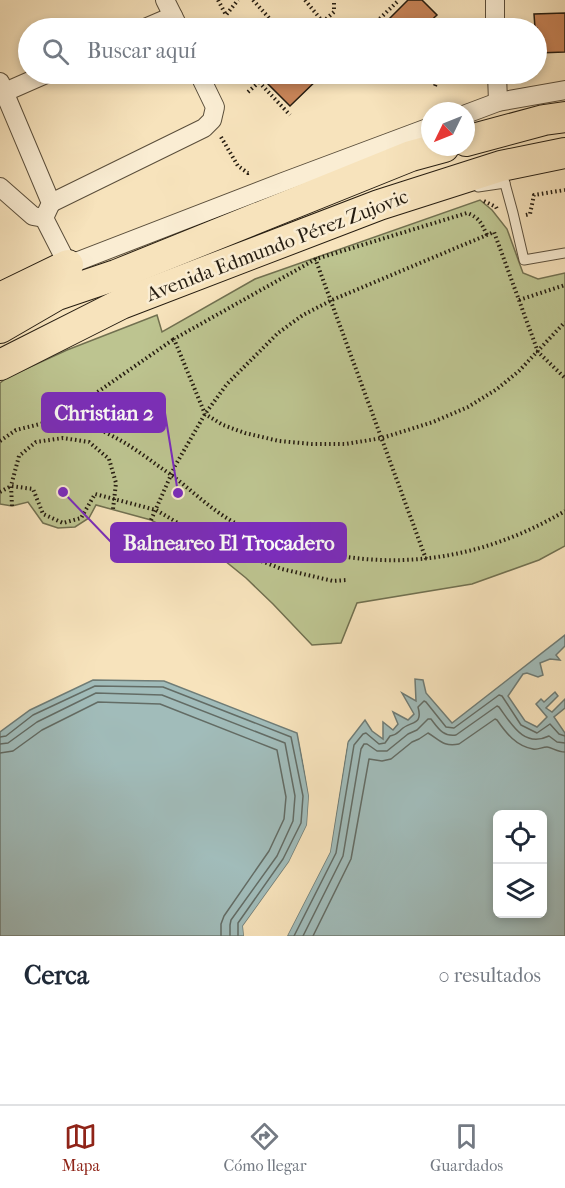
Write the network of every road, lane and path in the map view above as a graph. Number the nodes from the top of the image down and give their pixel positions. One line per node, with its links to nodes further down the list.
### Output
1 (218, 0): 2 (path)
2 (238, 0)
3 (253, 0): 9 (path)
4 (305, 0): 10 (path)
5 (334, 0): 11 (path)
6 (399, 0): 8 (path)
7 (495, 0): 13 (street)
8 (393, 2): 12 (path)
9 (269, 18)
10 (320, 18)
11 (327, 18)
12 (379, 18)
13 (495, 18)
14 (18, 82): 19 (street)
15 (204, 84): 26 (street)
16 (257, 84): 21 (path)
17 (261, 84): 24 (path)
18 (497, 84): 22 (street)
19 (2, 87): 36 (street)
20 (565, 90): 22 (street)
21 (248, 92)
22 (498, 102): 23 (street)
23 (475, 111)
24 (290, 115)
25 (565, 117): 29 (highway)
26 (212, 120): 32 (path); 36 (street)
27 (421, 130): 41 (street)
28 (565, 130): 33 (highway)
29 (475, 139)
30 (421, 153): 47 (highway, Avenida Edmundo Pérez Zujovic)
31 (565, 153): 33 (highway, Avenida Edmundo Pérez Zujovic)
32 (258, 170)
33 (503, 175): 35 (lane); 39 (lane); 50 (highway, Avenida Edmundo Pérez Zujovic)
34 (0, 187): 36 (street)
35 (467, 191)
36 (48, 210): 41 (street)
37 (488, 235): 40 (path); 44 (path); 45 (path)
38 (309, 250): 40 (path)
39 (565, 254)
40 (316, 259): 44 (path); 48 (path)
41 (68, 265): 43 (highway)
42 (565, 285): 45 (path)
43 (0, 298)
44 (332, 300): 52 (path); 54 (path)
45 (519, 300): 49 (path)
46 (565, 322): 49 (path)
47 (0, 328)
48 (174, 339): 52 (path); 53 (path)
49 (538, 352): 51 (path); 54 (path)
50 (0, 365)
51 (565, 378)
52 (205, 414): 54 (path); 56 (path)
53 (72, 416): 55 (path); 56 (path)
54 (382, 438): 65 (path)
55 (0, 441)
56 (171, 475): 62 (path); 65 (path)
57 (11, 486): 58 (path); 59 (path); 59 (path); 60 (path)
58 (0, 492)
59 (114, 499): 61 (path); 62 (path)
60 (12, 506)
61 (113, 509)
62 (156, 510): 64 (path); 66 (path)
63 (565, 511): 65 (path)
64 (151, 520)
65 (426, 559)
66 (347, 580)

